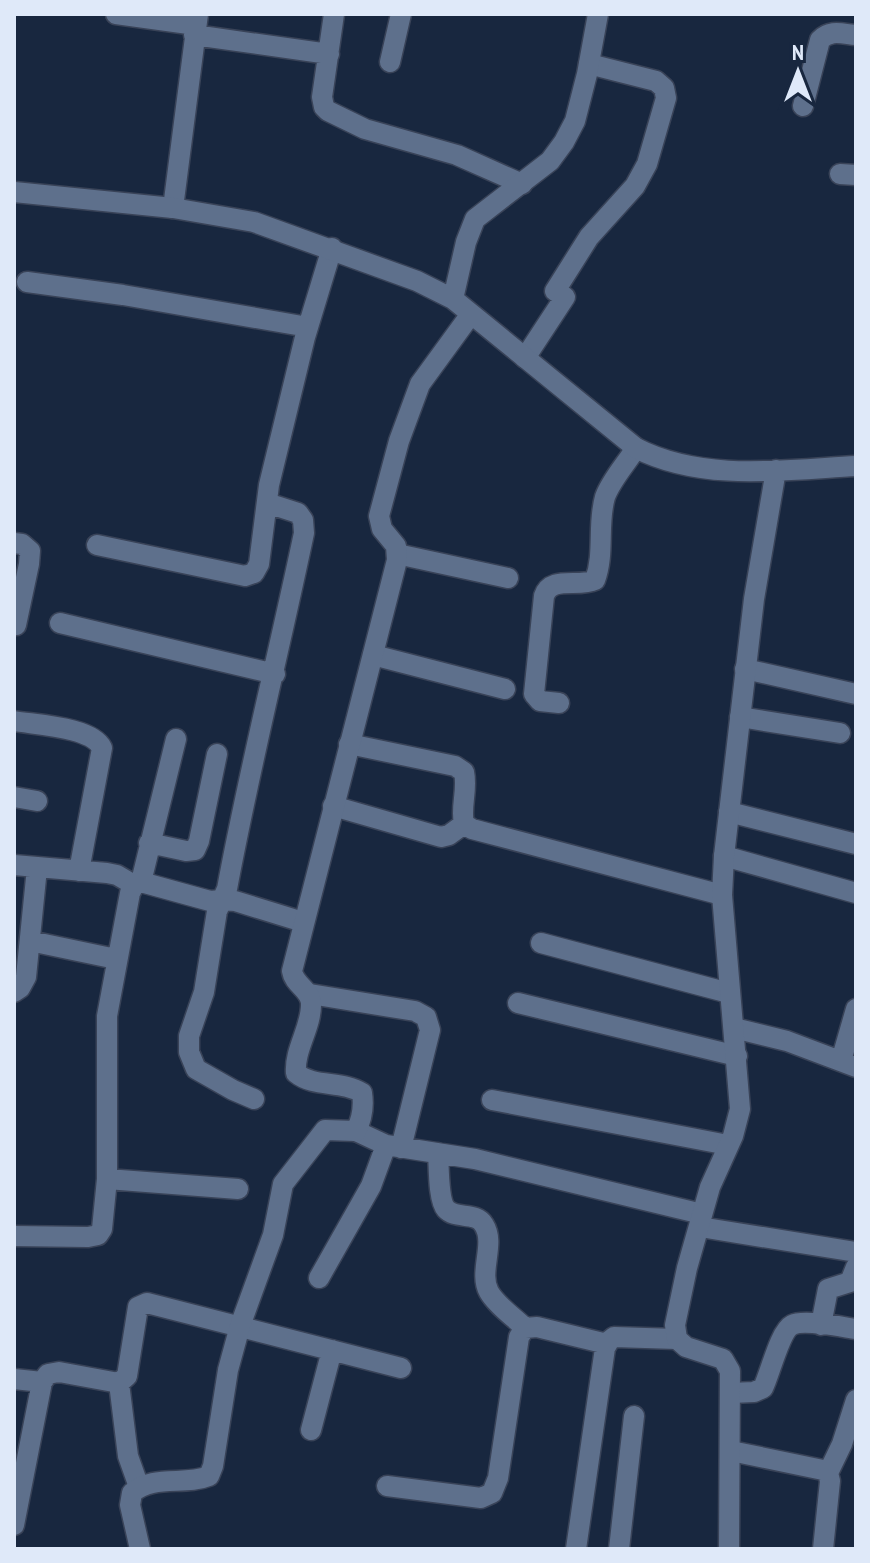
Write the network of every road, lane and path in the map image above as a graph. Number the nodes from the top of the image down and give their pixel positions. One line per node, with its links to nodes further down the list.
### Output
1 (116, 14): 5 (street)
2 (334, 14): 7 (street)
3 (401, 14): 8 (street)
4 (598, 14): 9 (street)
5 (196, 25): 7 (street); 13 (street)
6 (856, 35): 10 (street)
7 (329, 54): 11 (street)
8 (390, 62)
9 (589, 64): 11 (street); 19 (street)
10 (803, 106)
11 (522, 184): 16 (street)
12 (14, 192): 13 (street)
13 (173, 208): 14 (street)
14 (332, 248): 16 (street); 18 (street)
15 (27, 282): 18 (street)
16 (453, 299): 17 (street)
17 (471, 314): 19 (street); 26 (street)
18 (308, 327): 23 (street)
19 (525, 358): 20 (street)
20 (636, 448): 22 (street); 35 (street)
21 (856, 466): 22 (street)
22 (776, 470): 31 (street)
23 (267, 503): 25 (street); 32 (street)
24 (14, 543): 29 (street)
25 (97, 545)
26 (397, 554): 27 (street); 30 (street)
27 (508, 578)
28 (60, 623): 32 (street)
29 (16, 625)
30 (373, 655): 33 (street); 40 (street)
31 (745, 669): 34 (street); 36 (street)
32 (275, 674): 56 (street)
33 (505, 689)
34 (856, 694)
35 (559, 703)
36 (740, 717): 38 (street); 45 (street)
37 (14, 721): 52 (street)
38 (840, 733)
39 (176, 739): 47 (street)
40 (349, 744): 44 (street); 46 (street)
41 (217, 754): 47 (street)
42 (14, 797): 43 (street)
43 (37, 801)
44 (333, 806): 46 (street); 57 (street)
45 (729, 812): 48 (street); 49 (street)
46 (464, 824): 55 (street)
47 (149, 843): 53 (street)
48 (856, 844)
49 (724, 856): 54 (street); 55 (street)
50 (14, 865): 51 (street)
51 (37, 868): 52 (street); 58 (street)
52 (79, 871): 53 (street)
53 (138, 884): 56 (street); 60 (street)
54 (856, 893)
55 (722, 895): 62 (street)
56 (222, 900): 57 (street); 69 (street)
57 (303, 922): 63 (street)
58 (30, 941): 60 (street); 61 (street)
59 (541, 943): 62 (street)
60 (116, 959): 75 (street)
61 (14, 992)
62 (729, 993): 66 (street)
63 (310, 994): 71 (street); 73 (street)
64 (518, 1003): 67 (street)
65 (856, 1009): 68 (street)
66 (734, 1028): 67 (street); 68 (street)
67 (737, 1056): 72 (street)
68 (848, 1064)
69 (254, 1099)
70 (492, 1100): 72 (street)
71 (356, 1131): 73 (street); 83 (street)
72 (728, 1145): 77 (street)
73 (393, 1146): 74 (street); 81 (street)
74 (438, 1153): 77 (street); 84 (street)
75 (107, 1179): 76 (street); 78 (street)
76 (238, 1189)
77 (701, 1221): 79 (street); 86 (street)
78 (14, 1236)
79 (856, 1252)
80 (856, 1267): 82 (street)
81 (319, 1278)
82 (821, 1325): 85 (street); 93 (street)
83 (240, 1326): 88 (street); 92 (street); 100 (street)
84 (525, 1328): 87 (street); 99 (street)
85 (856, 1329)
86 (677, 1339): 87 (street); 93 (street)
87 (607, 1344): 103 (street)
88 (332, 1350): 89 (street); 96 (street)
89 (401, 1368)
90 (14, 1379): 91 (street)
91 (42, 1382): 92 (street); 101 (street)
92 (119, 1383): 100 (street)
93 (731, 1393): 97 (street)
94 (856, 1400): 98 (street)
95 (634, 1416): 104 (street)
96 (311, 1430)
97 (731, 1451): 98 (street); 105 (street)
98 (828, 1473): 106 (street)
99 (387, 1486)
100 (139, 1487): 102 (street)
101 (14, 1525)
102 (140, 1549)
103 (576, 1549)
104 (619, 1549)
105 (729, 1549)
106 (823, 1549)

